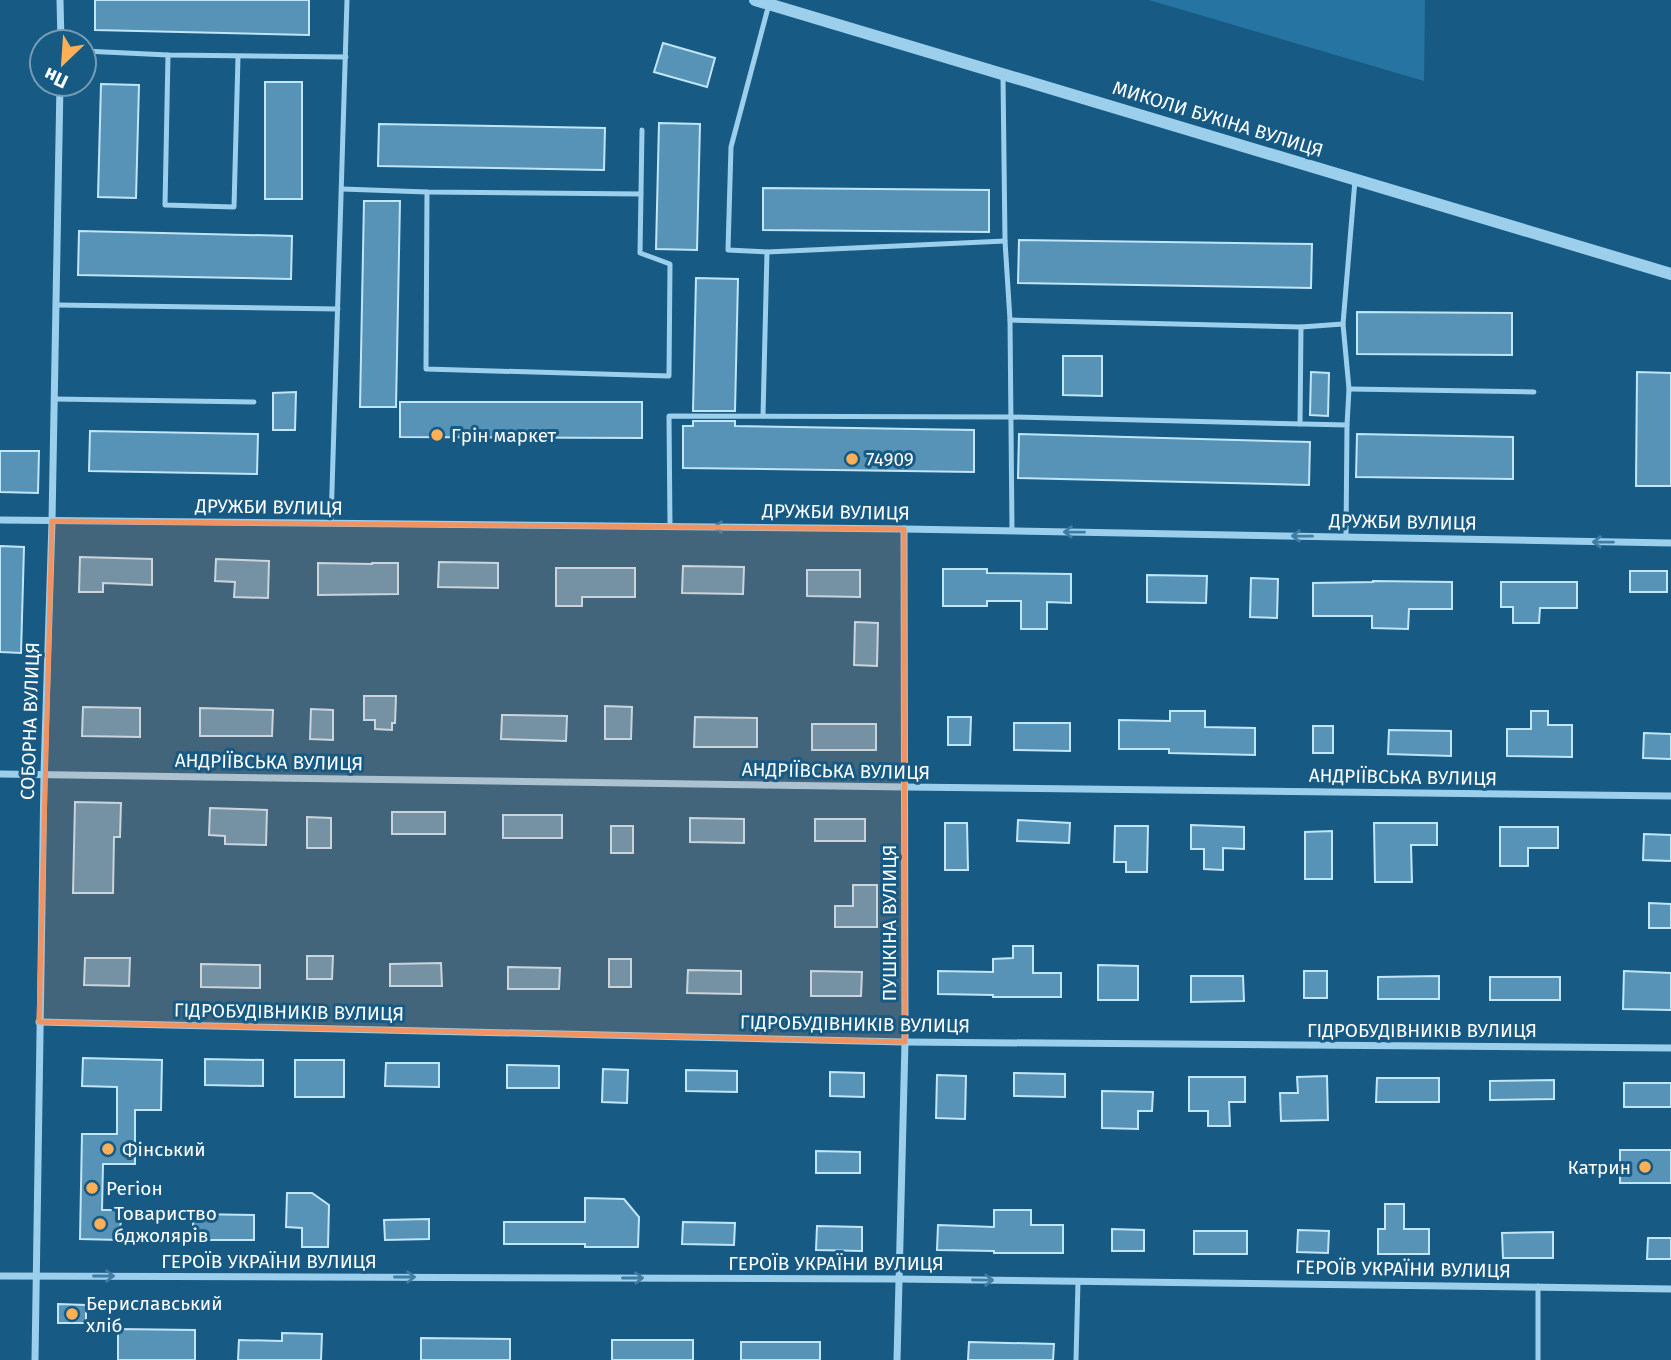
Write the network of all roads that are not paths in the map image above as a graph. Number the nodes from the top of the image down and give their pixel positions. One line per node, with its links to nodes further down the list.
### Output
1 (60, 0): 5 (street)
2 (347, 0): 9 (lane)
3 (755, 0): 4 (street, МИКОЛИ БУКІНА ВУЛИЦЯ)
4 (769, 4): 10 (street, МИКОЛИ БУКІНА ВУЛИЦЯ); 18 (lane)
5 (61, 28)
6 (98, 52): 7 (lane)
7 (168, 55): 8 (lane); 8 (lane)
8 (238, 57): 9 (lane)
9 (346, 57): 14 (lane)
10 (1003, 75): 13 (street, МИКОЛИ БУКІНА ВУЛИЦЯ); 17 (lane)
11 (60, 98): 20 (street, СОБОРНА ВУЛИЦЯ)
12 (642, 130): 16 (lane)
13 (1355, 180): 19 (street, МИКОЛИ БУКІНА ВУЛИЦЯ); 23 (lane)
14 (342, 189): 15 (lane); 21 (lane)
15 (427, 192): 16 (lane); 16 (lane)
16 (641, 194)
17 (1005, 241): 18 (lane); 22 (lane)
18 (767, 252): 29 (lane)
19 (1671, 274)
20 (56, 305): 21 (lane); 27 (street, СОБОРНА ВУЛИЦЯ)
21 (338, 309): 35 (lane)
22 (1010, 320): 24 (lane); 30 (lane)
23 (1343, 324): 24 (lane); 25 (lane)
24 (1301, 327): 31 (lane)
25 (1349, 390): 26 (lane); 32 (lane)
26 (1534, 391)
27 (54, 399): 28 (lane); 34 (street, СОБОРНА ВУЛИЦЯ)
28 (254, 402)
29 (763, 416): 30 (lane); 36 (lane)
30 (1011, 417): 31 (lane); 38 (lane)
31 (1300, 424): 32 (lane)
32 (1347, 425): 39 (lane)
33 (0, 520): 34 (street, ДРУЖБИ ВУЛИЦЯ)
34 (52, 521): 35 (street, ДРУЖБИ ВУЛИЦЯ); 42 (street, СОБОРНА ВУЛИЦЯ)
35 (331, 523): 36 (street, ДРУЖБИ ВУЛИЦЯ)
36 (670, 526): 37 (street, ДРУЖБИ ВУЛИЦЯ, one-way to 36)
37 (904, 529): 38 (street, ДРУЖБИ ВУЛИЦЯ); 43 (street, ПУШКІНА ВУЛИЦЯ)
38 (1012, 531): 39 (street, ДРУЖБИ ВУЛИЦЯ, one-way to 38)
39 (1346, 537): 40 (street, ДРУЖБИ ВУЛИЦЯ, one-way to 39)
40 (1671, 543)
41 (0, 774): 42 (street, АНДРІЇВСЬКА ВУЛИЦЯ)
42 (44, 774): 43 (street, АНДРІЇВСЬКА ВУЛИЦЯ); 45 (street, СОБОРНА ВУЛИЦЯ)
43 (905, 787): 44 (street, АНДРІЇВСЬКА ВУЛИЦЯ); 46 (street, ПУШКІНА ВУЛИЦЯ)
44 (1671, 796)
45 (39, 1021): 46 (street, ГІДРОБУДІВНИКІВ ВУЛИЦЯ); 49 (street, СОБОРНА ВУЛИЦЯ)
46 (905, 1042): 47 (street, ГІДРОБУДІВНИКІВ ВУЛИЦЯ); 50 (street, ПУШКІНА ВУЛИЦЯ)
47 (1671, 1048)
48 (0, 1276): 49 (street, ГЕРОЇВ УКРАЇНИ ВУЛИЦЯ)
49 (36, 1276): 50 (street, ГЕРОЇВ УКРАЇНИ ВУЛИЦЯ, one-way to 50); 54 (street, СОБОРНА ВУЛИЦЯ)
50 (898, 1279): 51 (street, ГЕРОЇВ УКРАЇНИ ВУЛИЦЯ, one-way to 51); 55 (street, ПУШКІНА ВУЛИЦЯ)
51 (1077, 1281): 52 (street, ГЕРОЇВ УКРАЇНИ ВУЛИЦЯ); 56 (lane)
52 (1538, 1286): 53 (street, ГЕРОЇВ УКРАЇНИ ВУЛИЦЯ); 57 (lane)
53 (1671, 1289)
54 (34, 1360)
55 (897, 1360)
56 (1076, 1360)
57 (1538, 1360)

